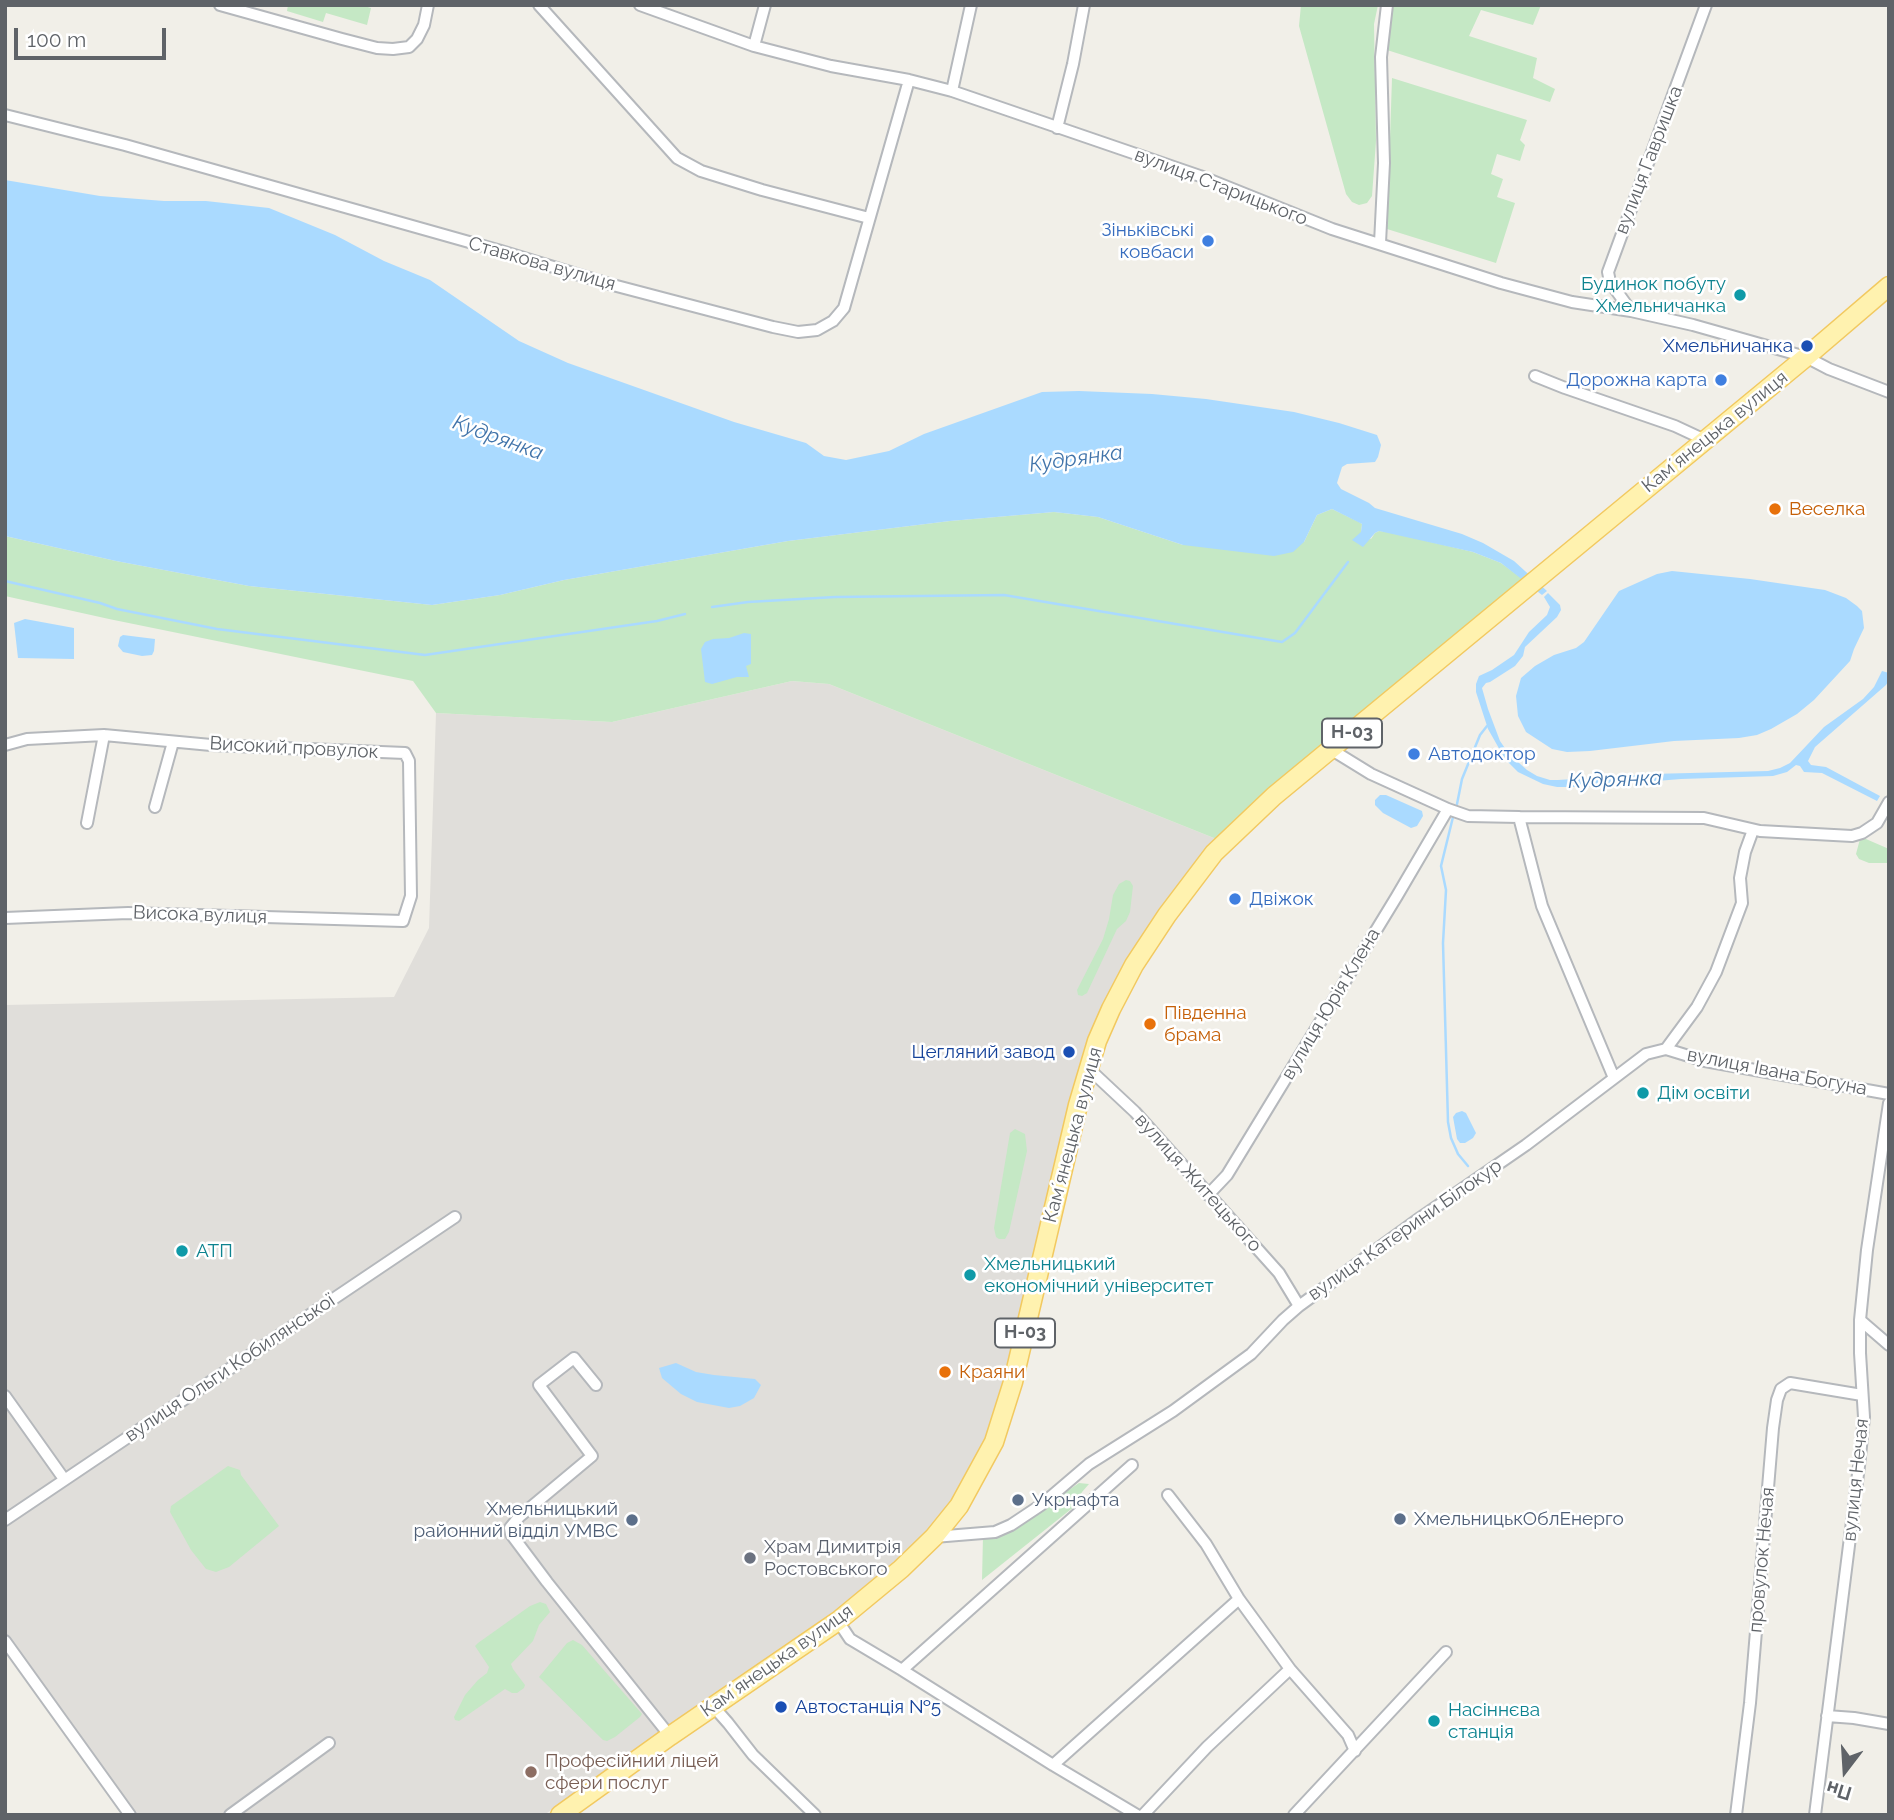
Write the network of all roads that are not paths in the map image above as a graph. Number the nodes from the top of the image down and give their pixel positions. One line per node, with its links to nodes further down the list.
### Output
1 (219, 5): 2 (street)
2 (428, 5)
3 (539, 5): 15 (street)
4 (640, 5): 10 (street, вулиця Старицького)
5 (765, 5): 10 (street)
6 (971, 5): 12 (street)
7 (1084, 5): 14 (street)
8 (1387, 5): 16 (street)
9 (1706, 5): 18 (street, вулиця Гавришка)
10 (754, 46): 11 (street, вулиця Старицького)
11 (909, 80): 12 (street, вулиця Старицького); 15 (street, Ставкова вулиця)
12 (952, 91): 14 (street, вулиця Старицького)
13 (5, 115): 15 (street, Ставкова вулиця)
14 (1057, 128): 16 (street, вулиця Старицького)
15 (869, 218)
16 (1380, 243): 18 (street, вулиця Старицького)
17 (1889, 286): 19 (main road, Камʼянецька вулиця / Н-03)
18 (1631, 312): 19 (street, вулиця Старицького)
19 (1806, 357): 21 (street, вулиця Старицького); 22 (main road, Камʼянецька вулиця / Н-03)
20 (1535, 376): 22 (street)
21 (1889, 392)
22 (1705, 440): 26 (main road, Камʼянецька вулиця / Н-03)
23 (104, 735): 24 (street, Високий провулок); 25 (street, Високий провулок); 31 (street)
24 (173, 742): 28 (street); 34 (street, Високий провулок)
25 (5, 745)
26 (1332, 750): 29 (street); 36 (main road, Камʼянецька вулиця / Н-03)
27 (1889, 802): 32 (street)
28 (155, 807)
29 (1447, 809): 30 (street); 40 (street, вулиця Юрія Клена)
30 (1520, 817): 32 (street); 37 (street)
31 (88, 823)
32 (1753, 830): 35 (street)
33 (5, 918): 34 (street, Висока вулиця)
34 (395, 920)
35 (1667, 1049): 37 (street, вулиця Катерини Білокур); 38 (street, вулиця Івана Богуна)
36 (1088, 1068): 40 (street, вулиця Житецького); 53 (main road, Камʼянецька вулиця / Н-03)
37 (1614, 1078): 42 (street, вулиця Катерини Білокур)
38 (1889, 1094)
39 (1889, 1104): 43 (street, вулиця Нечая)
40 (1208, 1195): 42 (street, вулиця Житецького)
41 (455, 1217): 50 (street, вулиця Ольги Кобилянської)
42 (1299, 1306): 53 (street, вулиця Катерини Білокур)
43 (1860, 1320): 44 (street); 45 (street, вулиця Нечая)
44 (1885, 1343): 45 (street)
45 (1860, 1353): 47 (street, вулиця Нечая)
46 (596, 1385): 63 (street)
47 (1861, 1395): 61 (street, вулиця Нечая); 74 (street, провулок Нечая)
48 (5, 1396): 50 (street)
49 (1132, 1465): 59 (street)
50 (64, 1479): 52 (street, вулиця Ольги Кобилянської)
51 (1168, 1495): 54 (street)
52 (5, 1520)
53 (934, 1537): 55 (main road, Камʼянецька вулиця / Н-03)
54 (1239, 1599): 58 (street); 66 (street)
55 (838, 1621): 59 (street); 60 (main road, Камʼянецька вулиця / Н-03)
56 (5, 1642): 67 (street)
57 (1446, 1652): 65 (street)
58 (1290, 1669): 65 (street); 72 (street)
59 (902, 1670): 66 (street)
60 (713, 1706): 63 (main road, Камʼянецька вулиця / Н-03); 70 (street)
61 (1827, 1716): 62 (street); 75 (street, вулиця Нечая)
62 (1889, 1724)
63 (670, 1736): 69 (main road, Камʼянецька вулиця / Н-03)
64 (329, 1743): 68 (street)
65 (1354, 1751): 73 (street)
66 (1053, 1765): 71 (street)
67 (130, 1815)
68 (230, 1815)
69 (560, 1815)
70 (815, 1815)
71 (1137, 1815)
72 (1143, 1815)
73 (1294, 1815)
74 (1736, 1815)
75 (1815, 1815)

